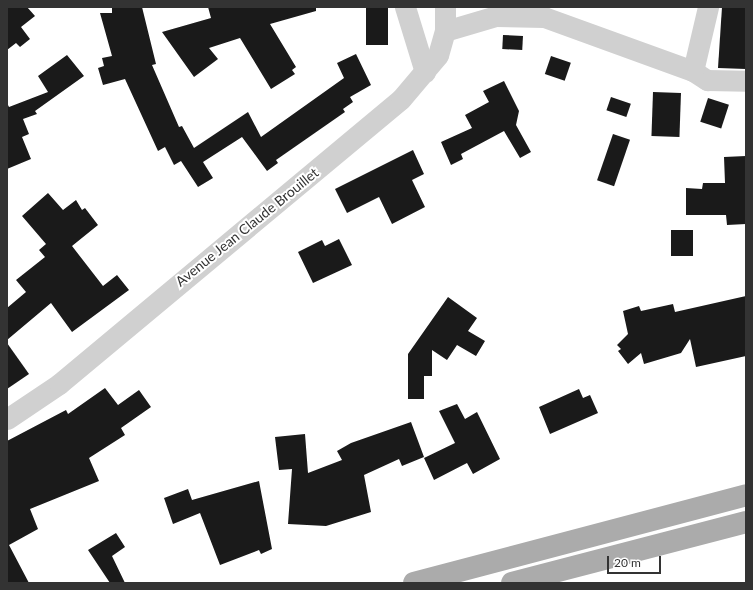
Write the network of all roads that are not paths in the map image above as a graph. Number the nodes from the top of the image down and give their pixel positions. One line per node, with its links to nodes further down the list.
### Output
1 (405, 7): 6 (street)
2 (445, 7): 4 (street, Avenue Jean Claude Brouillet)
3 (708, 7): 5 (street)
4 (445, 31): 5 (street); 6 (street, Avenue Jean Claude Brouillet)
5 (693, 70): 7 (street)
6 (425, 72): 8 (street, Avenue Jean Claude Brouillet)
7 (746, 81)
8 (7, 419)
9 (746, 495): 11 (main road)
10 (746, 522): 12 (main road)
11 (414, 583)
12 (512, 583)

